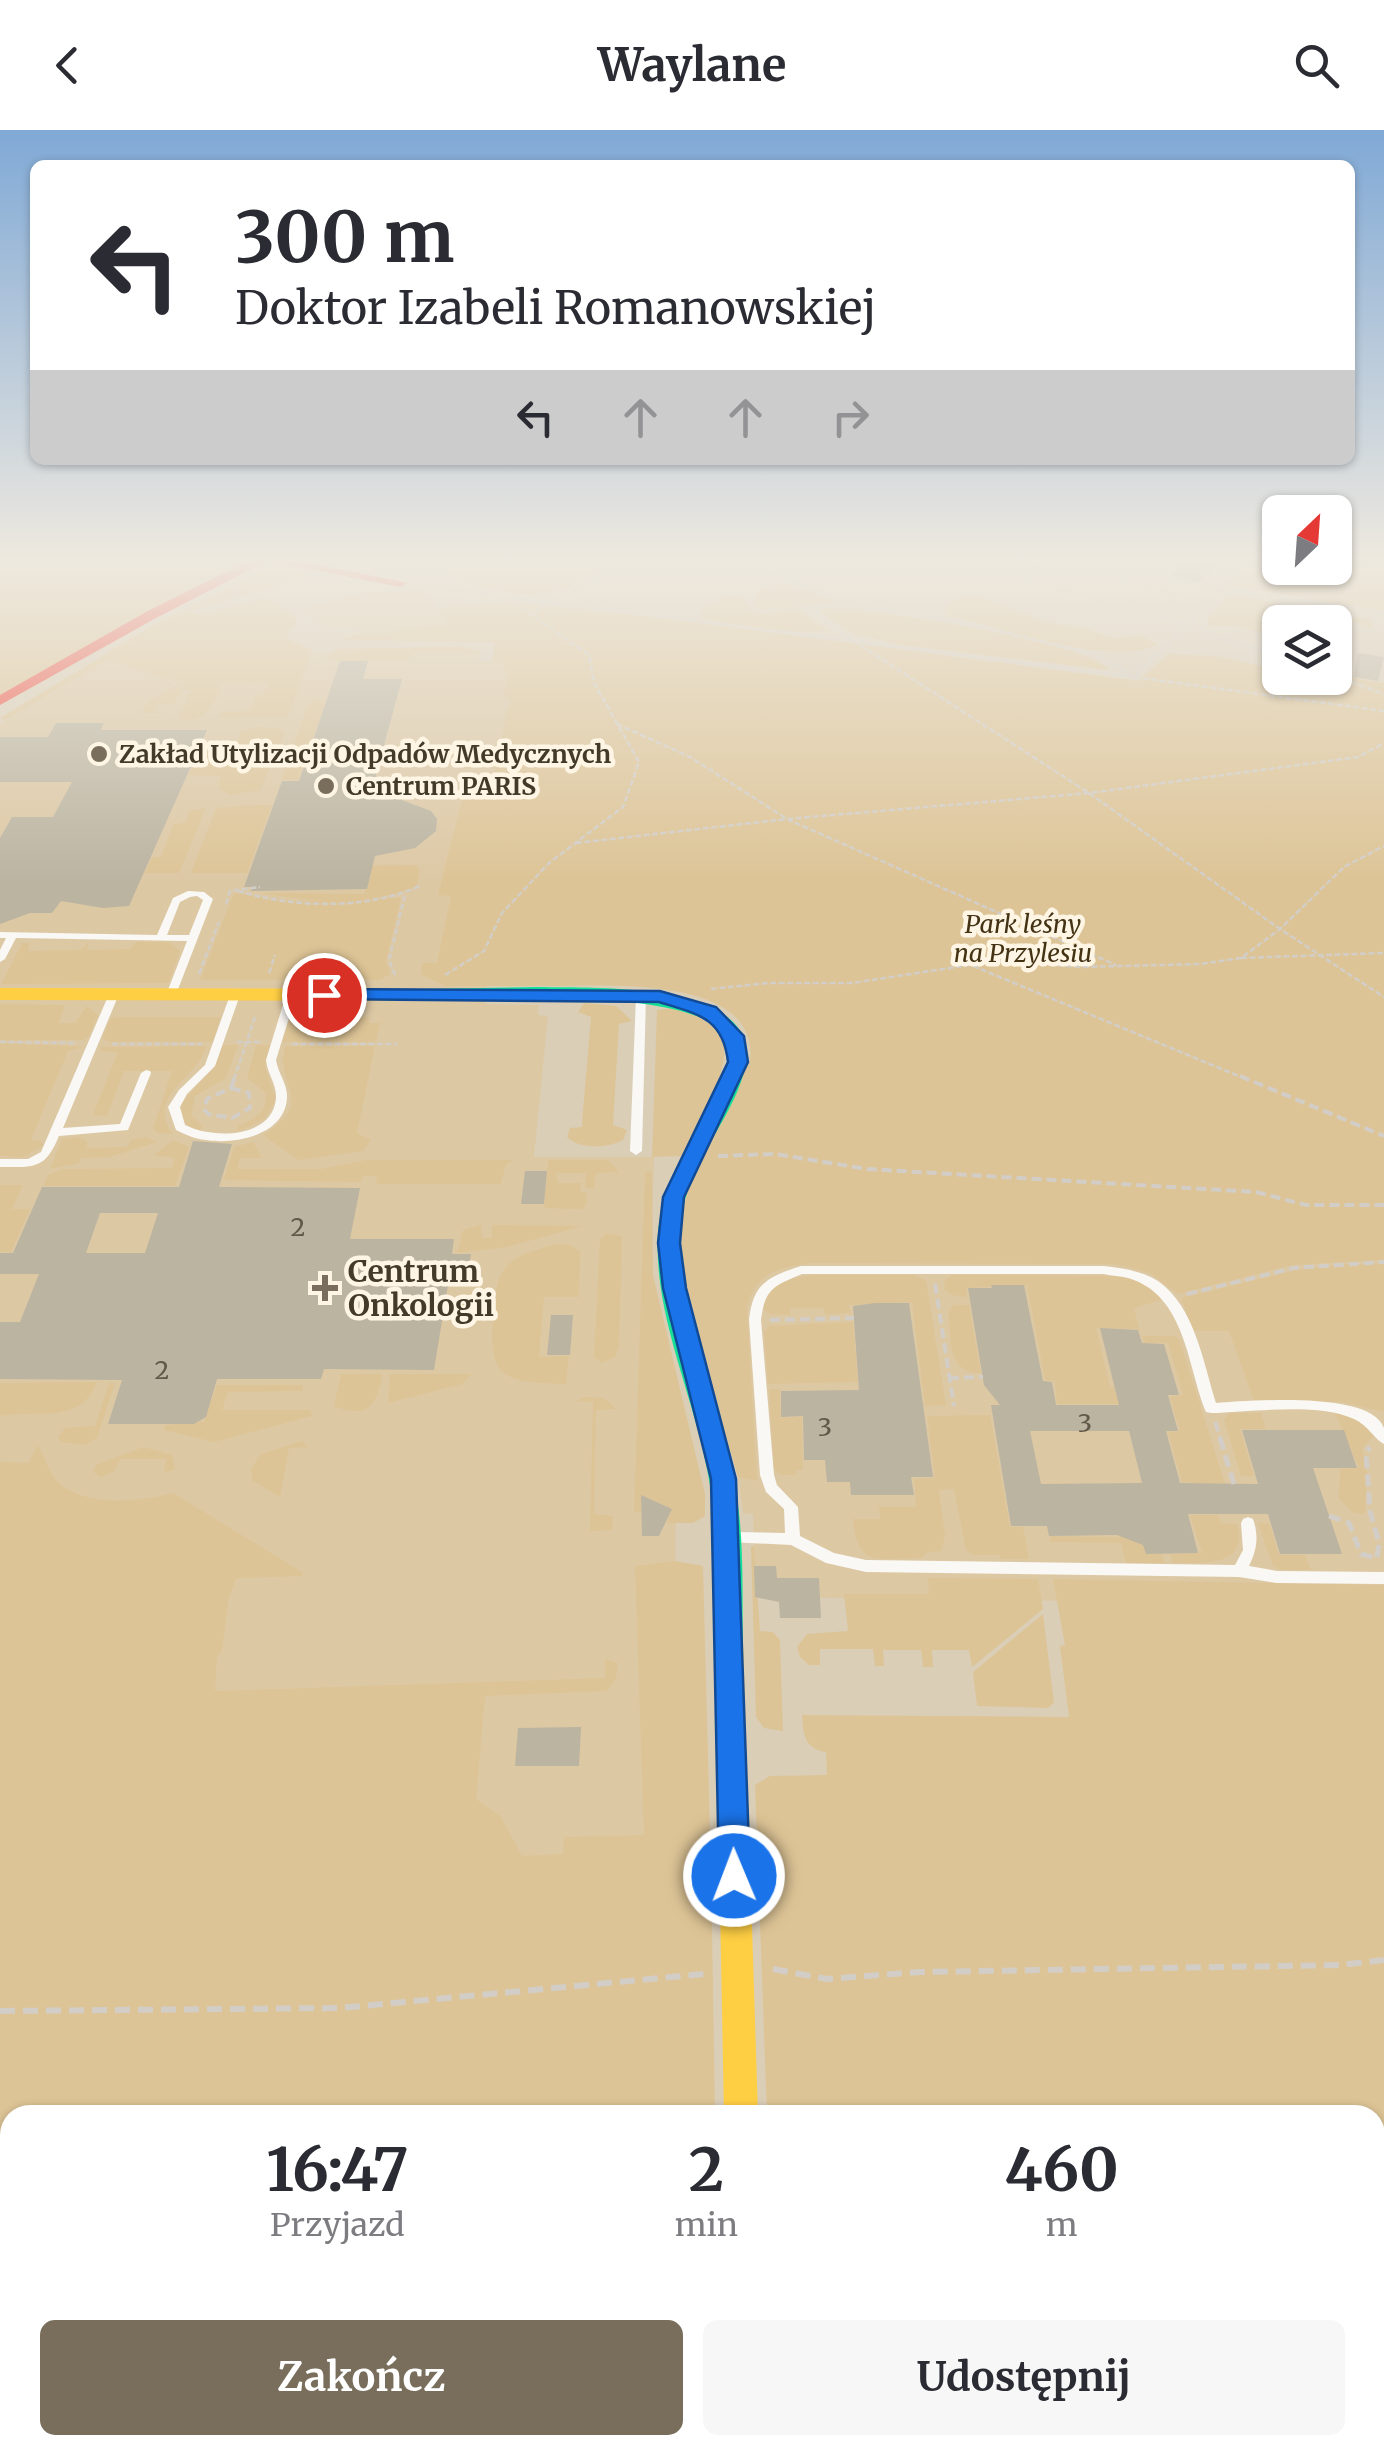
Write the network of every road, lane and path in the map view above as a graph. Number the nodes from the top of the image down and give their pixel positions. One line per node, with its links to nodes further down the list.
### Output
1 (60, 666): 10 (street)
2 (591, 666): 12 (path)
3 (895, 666): 16 (path)
4 (1053, 666): 7 (path)
5 (1116, 666): 7 (path)
6 (1145, 666): 7 (path)
7 (1134, 677): 11 (path)
8 (1352, 682): 9 (path)
9 (1384, 694)
10 (0, 701)
11 (1384, 710)
12 (617, 724): 19 (path); 20 (path)
13 (1384, 743): 16 (path)
14 (381, 789): 15 (path)
15 (388, 789)
16 (1089, 794): 19 (path); 27 (path)
17 (379, 798): 18 (path)
18 (386, 798)
19 (787, 819): 20 (path); 38 (path)
20 (576, 842): 39 (path)
21 (1384, 846): 27 (path)
22 (420, 886): 26 (path)
23 (260, 887): 24 (path)
24 (238, 890): 25 (path); 26 (path); 41 (path)
25 (250, 892)
26 (406, 894): 40 (path)
27 (1280, 929): 34 (path); 35 (path)
28 (0, 935): 29 (lane)
29 (13, 935): 30 (lane); 36 (lane)
30 (161, 938): 31 (lane); 31 (lane)
31 (194, 938): 46 (lane)
32 (1384, 954): 35 (path)
33 (276, 955): 42 (path)
34 (1241, 958): 35 (path); 38 (path)
35 (1326, 958): 50 (path)
36 (0, 959)
37 (973, 966): 38 (path); 43 (path); 59 (path)
38 (1120, 966)
39 (444, 976)
40 (394, 977)
41 (196, 982)
42 (266, 982)
43 (699, 990)
44 (0, 994): 45 (street)
45 (114, 994): 46 (street); 58 (lane)
46 (171, 994): 47 (street)
47 (234, 995): 48 (street); 54 (lane)
48 (290, 995): 49 (street); 54 (lane)
49 (642, 996): 60 (lane); 61 (street)
50 (1384, 997)
51 (256, 1013): 53 (path)
52 (224, 1042): 53 (path)
53 (247, 1042): 54 (path); 57 (path)
54 (276, 1043): 55 (path)
55 (397, 1044)
56 (146, 1073): 58 (lane)
57 (232, 1088): 57 (path)
58 (58, 1132): 62 (lane)
59 (1384, 1136)
60 (636, 1151)
61 (690, 1159): 63 (path); 77 (street)
62 (0, 1163)
63 (1384, 1206)
64 (1384, 1262): 66 (path)
65 (932, 1270): 66 (lane); 68 (lane); 70 (path)
66 (1172, 1298): 72 (lane)
67 (854, 1318): 68 (path)
68 (756, 1320): 78 (lane)
69 (983, 1377): 70 (path)
70 (949, 1378): 71 (path)
71 (954, 1406)
72 (1211, 1408): 73 (lane); 74 (path)
73 (1381, 1442): 75 (path)
74 (1234, 1484)
75 (1329, 1516)
76 (1248, 1523): 79 (lane)
77 (727, 1538): 78 (lane); 82 (street)
78 (793, 1539): 79 (lane)
79 (1239, 1571): 80 (lane)
80 (1384, 1578)
81 (1384, 1960): 82 (path)
82 (736, 1970): 83 (path); 84 (street)
83 (0, 2011)
84 (740, 2105)

